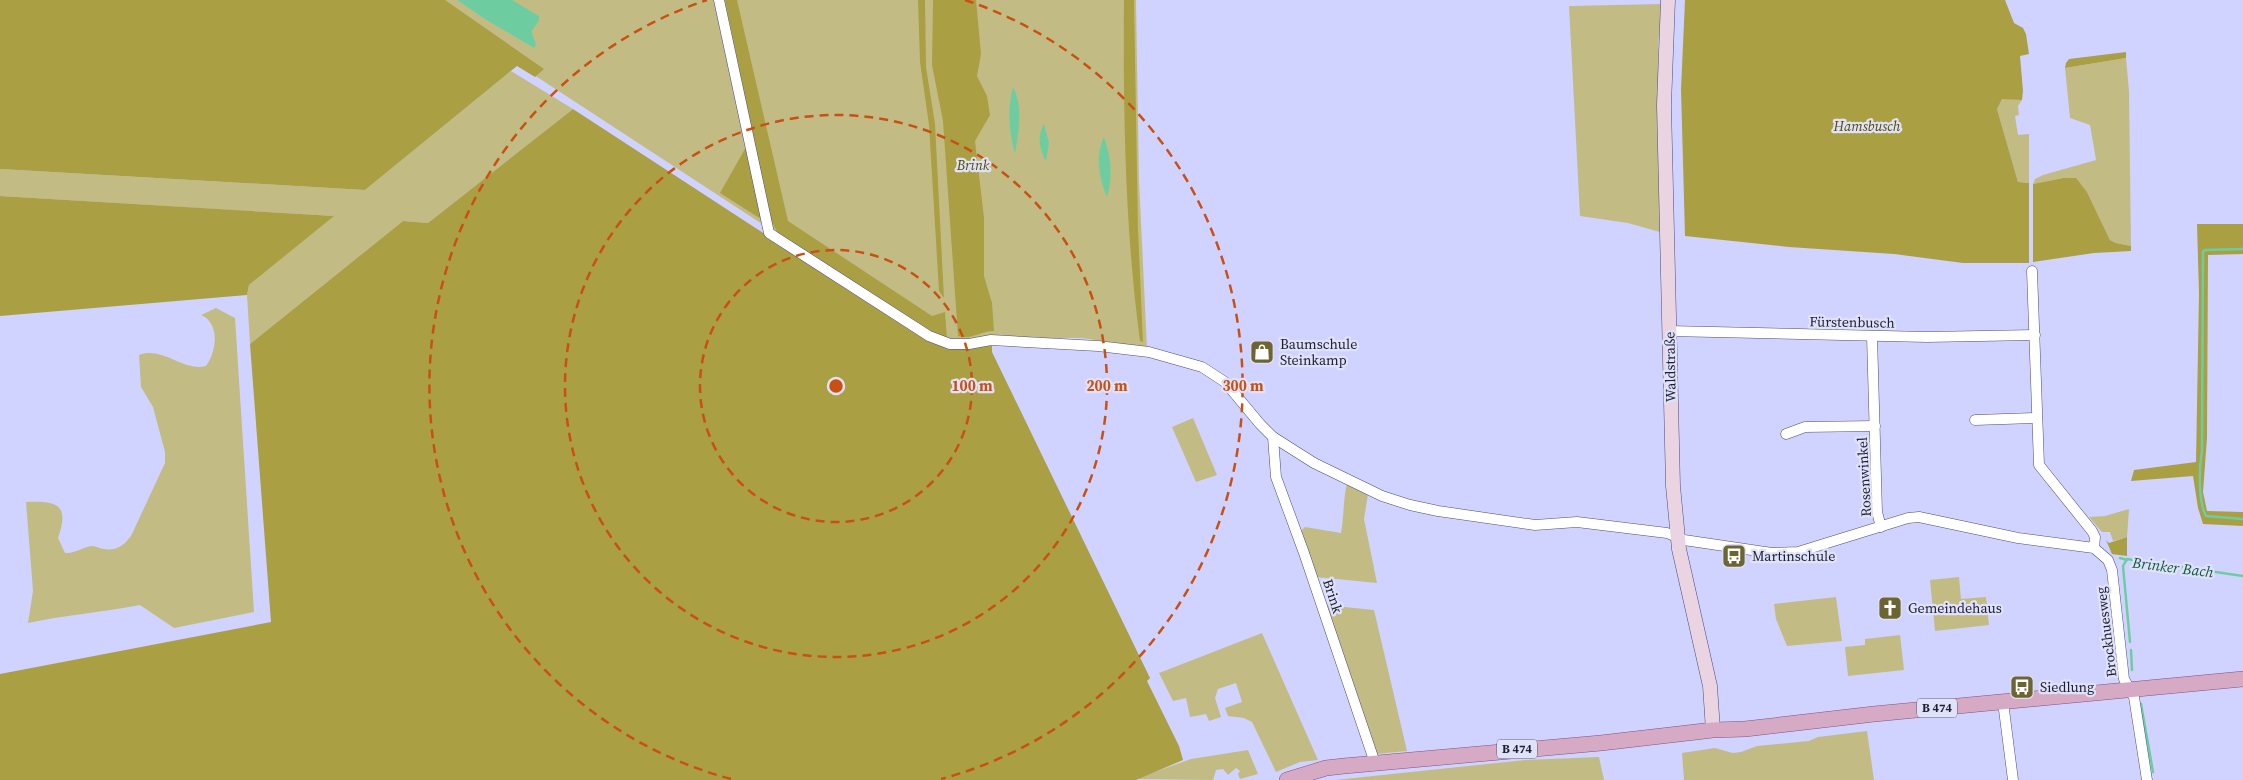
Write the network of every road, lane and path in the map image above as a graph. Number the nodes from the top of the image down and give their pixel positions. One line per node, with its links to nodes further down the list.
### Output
1 (719, 0): 11 (street)
2 (1668, 0): 4 (street, Waldstraße)
3 (2032, 271): 5 (street, Brockhuesweg)
4 (1669, 331): 6 (street, Fürstenbusch); 13 (street, Waldstraße)
5 (2035, 335): 6 (street, Fürstenbusch); 7 (street, Brockhuesweg)
6 (1872, 336): 9 (street, Rosenwinkel)
7 (2038, 418): 8 (street); 14 (street, Brockhuesweg)
8 (1976, 420)
9 (1875, 426): 10 (street, Rosenwinkel); 12 (street, Rosenwinkel)
10 (1786, 434)
11 (1273, 436): 13 (street); 19 (street, Brink)
12 (1881, 527): 13 (street); 14 (street)
13 (1678, 537): 18 (street, Waldstraße)
14 (2094, 548): 16 (street, Brockhuesweg)
15 (2243, 678): 16 (main road, B 474)
16 (2130, 689): 17 (main road, B 474); 22 (street, Brockhuesweg)
17 (2003, 702): 18 (main road, B 474); 21 (street)
18 (1713, 730): 19 (main road, B 474)
19 (1375, 762): 20 (main road, B 474)
20 (1287, 780)
21 (2013, 780)
22 (2147, 780)

